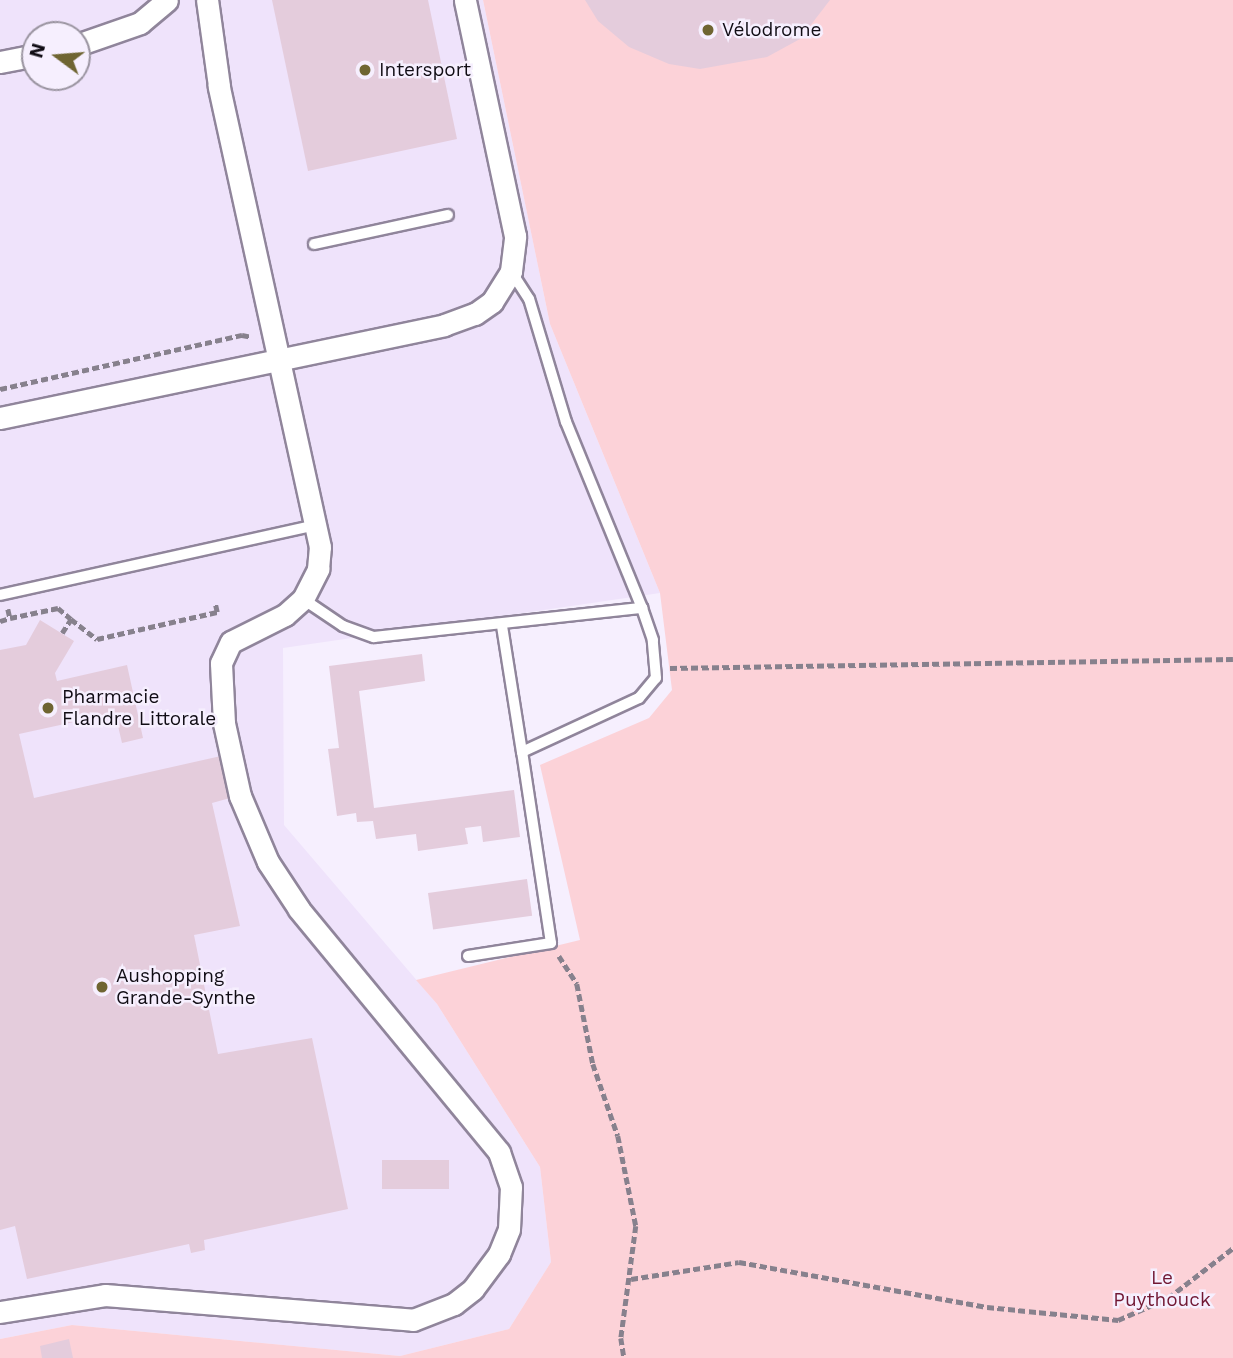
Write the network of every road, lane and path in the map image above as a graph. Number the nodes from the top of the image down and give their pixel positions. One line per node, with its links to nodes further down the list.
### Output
1 (167, 0): 4 (street)
2 (207, 0): 10 (street)
3 (465, 0): 9 (street)
4 (91, 40)
5 (21, 58): 6 (street)
6 (0, 62)
7 (448, 215): 8 (lane)
8 (314, 244)
9 (511, 271): 10 (street); 17 (lane)
10 (276, 348): 11 (path); 12 (street); 13 (street)
11 (0, 389)
12 (0, 418)
13 (316, 524): 14 (lane); 15 (street)
14 (0, 595)
15 (303, 598): 20 (lane); 29 (street)
16 (215, 603): 21 (path)
17 (642, 608): 20 (lane); 23 (lane)
18 (10, 618): 19 (path)
19 (0, 621)
20 (502, 626): 24 (lane)
21 (62, 633)
22 (1233, 659): 23 (path)
23 (657, 668): 24 (lane)
24 (522, 752): 25 (lane)
25 (551, 943): 26 (lane); 28 (path)
26 (468, 956)
27 (1233, 1248): 28 (path)
28 (631, 1279): 30 (path)
29 (0, 1312)
30 (624, 1358)

